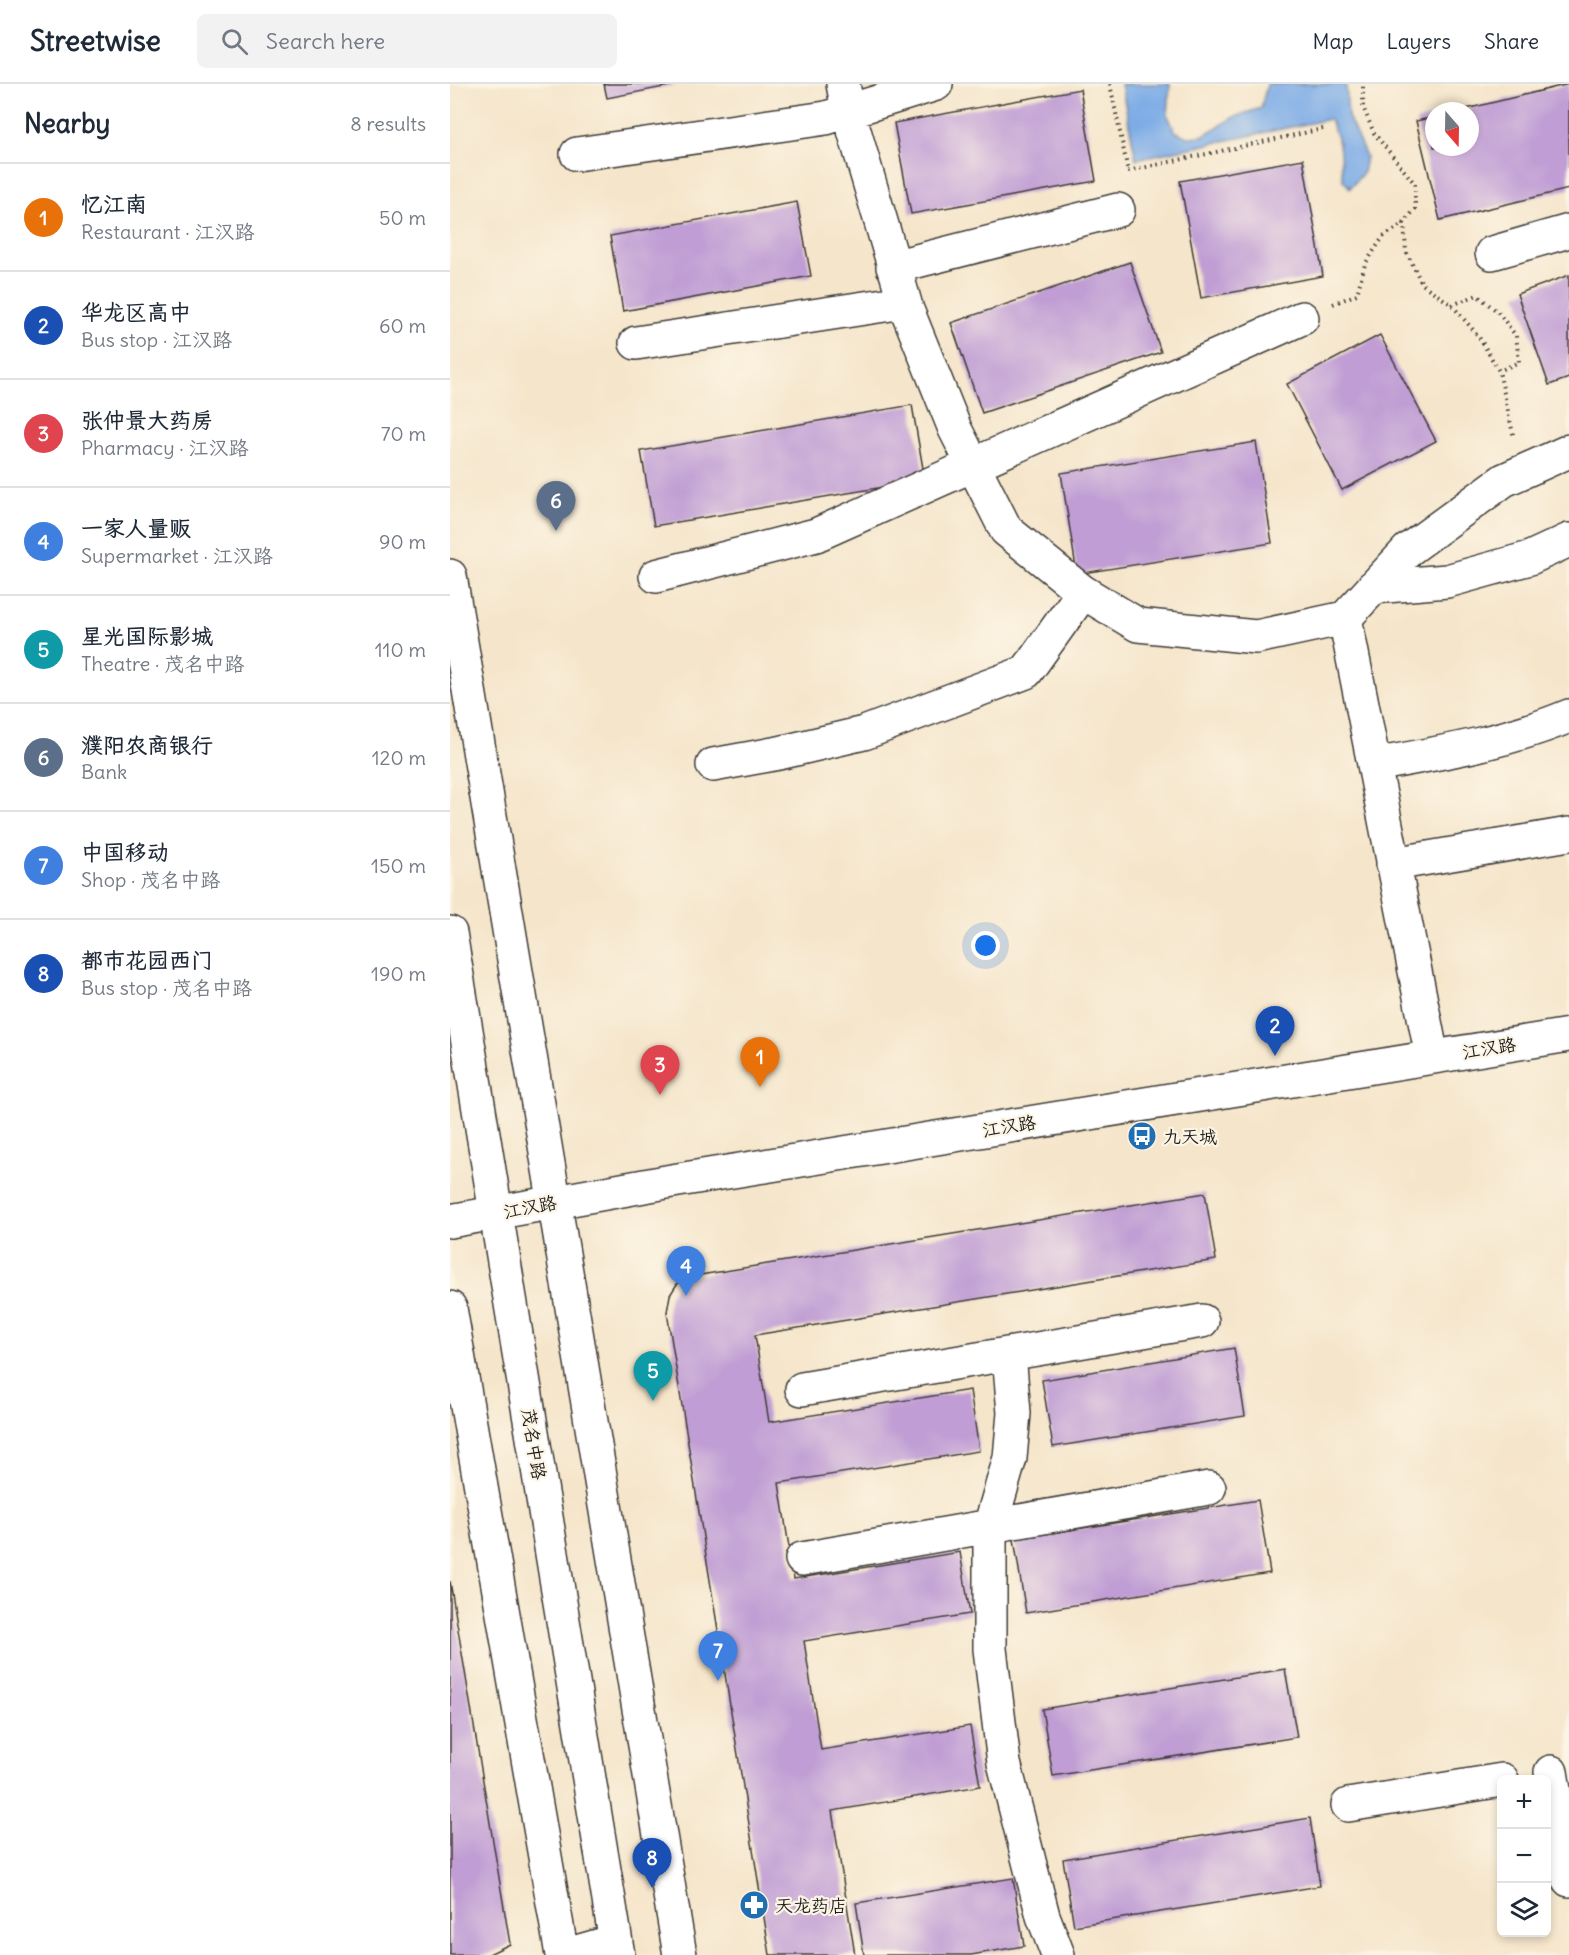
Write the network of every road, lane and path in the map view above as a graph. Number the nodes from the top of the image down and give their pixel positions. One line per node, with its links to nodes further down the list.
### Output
1 (936, 84): 4 (street)
2 (1110, 84): 5 (path)
3 (1363, 84): 8 (path)
4 (845, 97): 6 (street); 11 (street)
5 (1327, 128)
6 (577, 154)
7 (1118, 210): 11 (street)
8 (1404, 223): 13 (path); 14 (path)
9 (1569, 231): 10 (street)
10 (1492, 254)
11 (893, 267): 12 (street)
12 (904, 302): 15 (street); 19 (street)
13 (1452, 305): 16 (path); 16 (path)
14 (1302, 318): 19 (street)
15 (636, 343)
16 (1499, 372): 17 (path)
17 (1515, 441)
18 (1569, 451): 23 (street)
19 (973, 466): 22 (street); 24 (street)
20 (1569, 540): 23 (street)
21 (450, 576): 34 (street)
22 (656, 576)
23 (1373, 587): 25 (street)
24 (1083, 592): 25 (street); 27 (street)
25 (1345, 618): 28 (street)
26 (1569, 716): 28 (street)
27 (713, 765)
28 (1374, 765): 30 (street)
29 (1569, 834): 30 (street)
30 (1393, 864): 33 (street)
31 (450, 933): 35 (street, 茂名中路)
32 (1569, 1035): 33 (street, 江汉路)
33 (1432, 1057): 34 (street, 江汉路)
34 (554, 1202): 35 (street, 江汉路); 52 (street)
35 (497, 1213): 36 (street, 江汉路); 49 (street, 茂名中路)
36 (450, 1221)
37 (450, 1308): 50 (street)
38 (1202, 1321): 39 (street)
39 (1009, 1353): 40 (street); 42 (street)
40 (802, 1389)
41 (1209, 1488): 42 (street)
42 (990, 1527): 43 (street); 53 (street)
43 (802, 1559)
44 (1560, 1770): 45 (street); 48 (street)
45 (1531, 1775)
46 (1497, 1781): 47 (street)
47 (1348, 1805)
48 (1569, 1880)
49 (616, 1948): 51 (street)
50 (561, 1955)
51 (566, 1955)
52 (680, 1955)
53 (1058, 1955)

